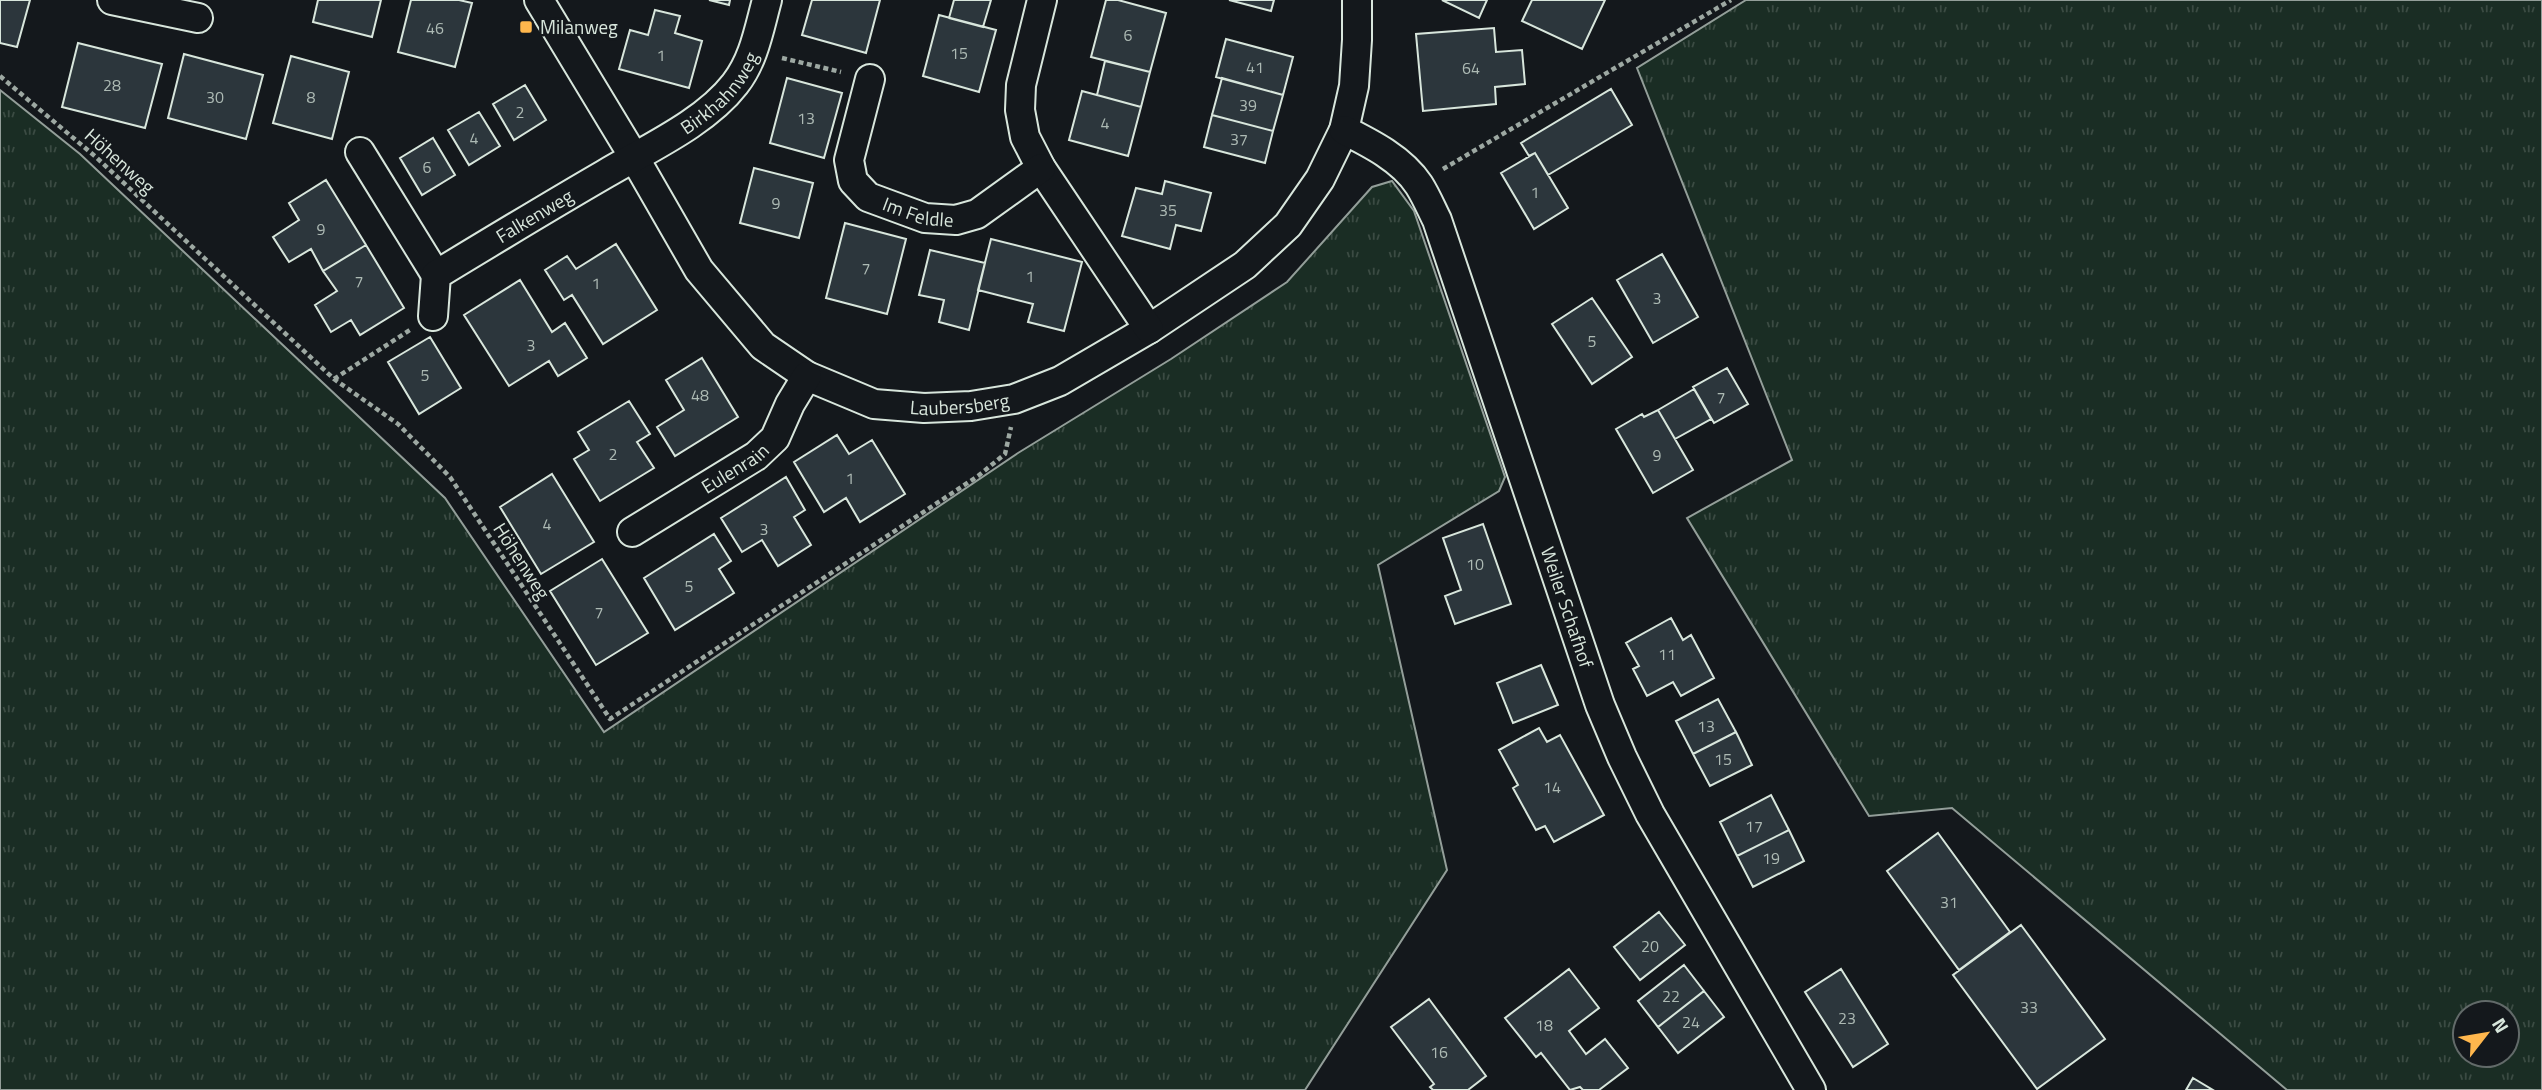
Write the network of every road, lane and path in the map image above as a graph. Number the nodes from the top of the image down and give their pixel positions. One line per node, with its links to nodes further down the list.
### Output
1 (112, 0): 7 (street)
2 (539, 0): 13 (street, Laubersberg)
3 (767, 0): 8 (street, Birkhahnweg)
4 (1042, 0): 14 (street)
5 (1357, 0): 11 (street, Laubersberg)
6 (1731, 0): 15 (path)
7 (198, 18)
8 (754, 51): 10 (path); 13 (street, Birkhahnweg)
9 (0, 76): 20 (path, Höhenweg)
10 (870, 79): 14 (street, Im Feldle)
11 (1344, 130): 15 (street, Weiler Schafhof); 18 (street, Laubersberg)
12 (360, 152): 16 (street)
13 (634, 157): 16 (street, Falkenweg); 19 (street, Laubersberg)
14 (1041, 168): 18 (street)
15 (1419, 184): 23 (street, Weiler Schafhof)
16 (436, 275): 17 (street)
17 (433, 316): 20 (path)
18 (1149, 329): 21 (street, Laubersberg)
19 (807, 376): 21 (street, Laubersberg); 22 (street, Eulenrain)
20 (334, 379): 21 (path, Höhenweg)
21 (1014, 398)
22 (632, 532)
23 (1811, 1090)

